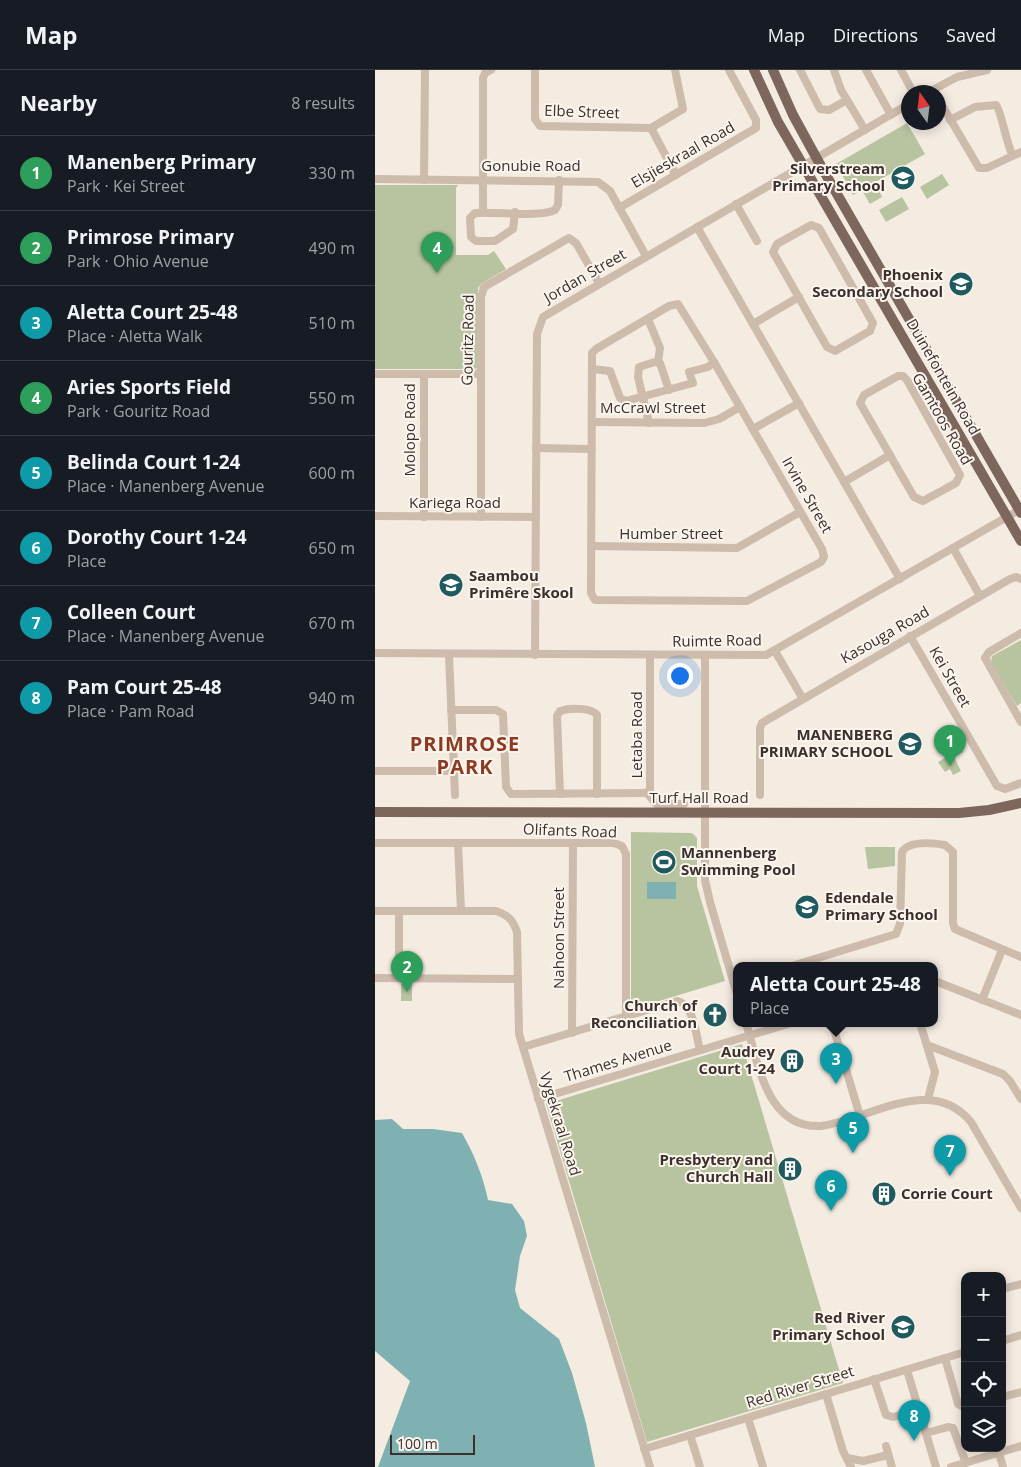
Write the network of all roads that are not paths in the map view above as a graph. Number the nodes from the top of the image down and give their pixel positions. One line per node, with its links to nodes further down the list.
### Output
1 (425, 70): 29 (street)
2 (491, 70): 30 (street)
3 (535, 70): 21 (street, Elbe Street)
4 (675, 70): 21 (street)
5 (729, 70): 27 (street, Elsjieskraal Road)
6 (754, 70): 26 (main road, Duinefontein Road)
7 (773, 70): 25 (main road, Duinefontein Road)
8 (800, 70): 16 (street)
9 (834, 70): 16 (street)
10 (866, 70): 19 (street)
11 (901, 70): 14 (street)
12 (987, 70): 13 (street)
13 (960, 73): 15 (street)
14 (909, 85)
15 (942, 85)
16 (847, 100): 22 (street)
17 (901, 108): 19 (street, Jordan Street)
18 (946, 113): 20 (street)
19 (891, 114): 22 (street, Jordan Street)
20 (950, 120): 24 (street); 24 (street)
21 (651, 128): 27 (street)
22 (865, 130): 25 (street, Jordan Street)
23 (1021, 152): 24 (street)
24 (1013, 154)
25 (817, 158): 26 (street, Jordan Street); 60 (main road, Duinefontein Road)
26 (804, 165): 32 (street, Jordan Street); 66 (main road, Duinefontein Road)
27 (676, 175): 33 (street, Elsjieskraal Road)
28 (375, 179): 29 (street, Gonubie Road)
29 (424, 180): 30 (street, Gonubie Road)
30 (483, 180): 31 (street, Gonubie Road); 34 (street)
31 (559, 180): 33 (street, Gonubie Road); 35 (street)
32 (736, 204): 36 (street, Jordan Street); 37 (street)
33 (619, 208): 38 (street, Gonubie Road)
34 (483, 212): 35 (street); 35 (street)
35 (515, 212)
36 (697, 227): 38 (street, Jordan Street); 42 (street)
37 (757, 240)
38 (646, 256): 39 (street, Jordan Street)
39 (599, 283): 48 (street, Gouritz Road); 56 (street, Jordan Street)
40 (799, 297): 40 (street); 42 (street)
41 (648, 319): 43 (street); 44 (street, Irvine Street); 45 (street, Irvine Street)
42 (753, 324): 51 (street)
43 (658, 362): 49 (street); 50 (street)
44 (714, 362): 49 (street); 52 (street, Irvine Street)
45 (592, 370): 50 (street); 53 (street, Irvine Street)
46 (375, 374): 47 (street)
47 (425, 374): 48 (street); 63 (street, Molopo Road)
48 (481, 374): 64 (street, Gouritz Road)
49 (669, 390): 50 (street)
50 (643, 397): 54 (street)
51 (799, 403): 55 (street); 59 (street)
52 (740, 407): 54 (street, McCrawl Street); 55 (street, Irvine Street)
53 (592, 422): 54 (street, McCrawl Street); 57 (street, Irvine Street)
54 (649, 423)
55 (753, 429): 61 (street, Irvine Street)
56 (537, 448): 57 (street); 65 (street, Jordan Street)
57 (591, 449): 68 (street, Irvine Street)
58 (890, 455): 58 (street, Gamtoos Road); 59 (street)
59 (844, 482): 71 (street)
60 (1020, 511): 66 (street, Ruimte Road)
61 (800, 512): 68 (street, Humber Street); 68 (street, Irvine Street)
62 (375, 516): 63 (street, Kariega Road)
63 (424, 516): 64 (street, Kariega Road)
64 (481, 517): 65 (street, Kariega Road)
65 (536, 517): 78 (street, Jordan Street)
66 (1007, 517): 67 (main road, Duinefontein Road); 69 (street, Ruimte Road)
67 (1021, 541)
68 (591, 546)
69 (953, 548): 71 (street, Ruimte Road); 72 (street)
70 (1020, 578): 72 (street, Kasouga Road)
71 (900, 579): 75 (street, Ruimte Road)
72 (980, 596): 74 (street, Kasouga Road)
73 (1021, 633): 83 (street)
74 (911, 636): 81 (street, Kasouga Road); 86 (street, Kei Street)
75 (775, 651): 80 (street, Ruimte Road); 81 (street)
76 (375, 653): 77 (street, Ruimte Road)
77 (449, 654): 78 (street, Ruimte Road); 82 (street)
78 (535, 655): 79 (street, Ruimte Road)
79 (651, 655): 80 (street, Ruimte Road); 87 (street, Letaba Road)
80 (705, 656): 95 (street)
81 (803, 698): 90 (street, Kasouga Road)
82 (451, 710): 85 (street); 88 (street, Letaba Road)
83 (1021, 722)
84 (375, 771): 85 (street)
85 (454, 771): 91 (street)
86 (1021, 783)
87 (647, 793): 89 (street, Letaba Road); 93 (street)
88 (560, 794): 89 (street, Letaba Road); 89 (street)
89 (597, 794)
90 (760, 794)
91 (455, 795)
92 (1021, 803): 95 (main road, Turf Hall Road)
93 (684, 804)
94 (375, 812): 95 (main road, Turf Hall Road)
95 (706, 813): 108 (street)
96 (375, 843): 97 (street, Olifants Road)
97 (458, 843): 98 (street, Olifants Road); 101 (street)
98 (573, 844): 112 (street, Olifants Road); 117 (street, Nahoon Street)
99 (375, 911): 100 (street, Vygekraal Road)
100 (399, 911): 101 (street, Vygekraal Road); 106 (street)
101 (461, 911): 107 (street, Vygekraal Road)
102 (1002, 950): 103 (street); 104 (street); 110 (street)
103 (1021, 957)
104 (805, 962)
105 (375, 978): 106 (street)
106 (399, 978): 107 (street)
107 (517, 979): 120 (street, Vygekraal Road)
108 (733, 980)
109 (938, 982): 110 (street)
110 (982, 1000): 111 (street)
111 (1021, 1015)
112 (626, 1016): 117 (street); 121 (street)
113 (747, 1027): 118 (street)
114 (777, 1027): 118 (street, Thames Avenue)
115 (833, 1027): 125 (street)
116 (921, 1027): 119 (street)
117 (572, 1033): 120 (street)
118 (750, 1035): 121 (street, Thames Avenue); 125 (street)
119 (927, 1045): 123 (street); 124 (street)
120 (523, 1047): 122 (street, Vygekraal Road)
121 (700, 1050): 122 (street, Thames Avenue)
122 (538, 1099): 145 (street, Vygekraal Road)
123 (928, 1099): 125 (street); 126 (street)
124 (1021, 1099)
125 (860, 1116)
126 (1021, 1208)
127 (1021, 1284): 128 (street)
128 (1006, 1288)
129 (1021, 1335): 130 (street)
130 (1006, 1340)
131 (961, 1353): 132 (street, Red River Street)
132 (945, 1358): 133 (street, Red River Street); 138 (street)
133 (907, 1370): 134 (street, Red River Street); 139 (street)
134 (874, 1379): 136 (street, Red River Street); 139 (street)
135 (1021, 1392): 137 (street)
136 (826, 1394): 140 (street, Red River Street); 148 (street)
137 (1006, 1396)
138 (963, 1407)
139 (919, 1410): 141 (street)
140 (747, 1418): 142 (street, Red River Street); 152 (street)
141 (926, 1433): 149 (street); 155 (street)
142 (690, 1435): 145 (street, Red River Street); 151 (street)
143 (885, 1446): 147 (street)
144 (1021, 1446): 146 (street)
145 (644, 1449): 150 (street, Vygekraal Road)
146 (999, 1453): 149 (street); 157 (street)
147 (888, 1455): 148 (street); 154 (street)
148 (847, 1458): 153 (street)
149 (966, 1462): 156 (street)
150 (650, 1467)
151 (700, 1467)
152 (763, 1467)
153 (851, 1467)
154 (892, 1467)
155 (936, 1467)
156 (951, 1467)
157 (1003, 1467)

